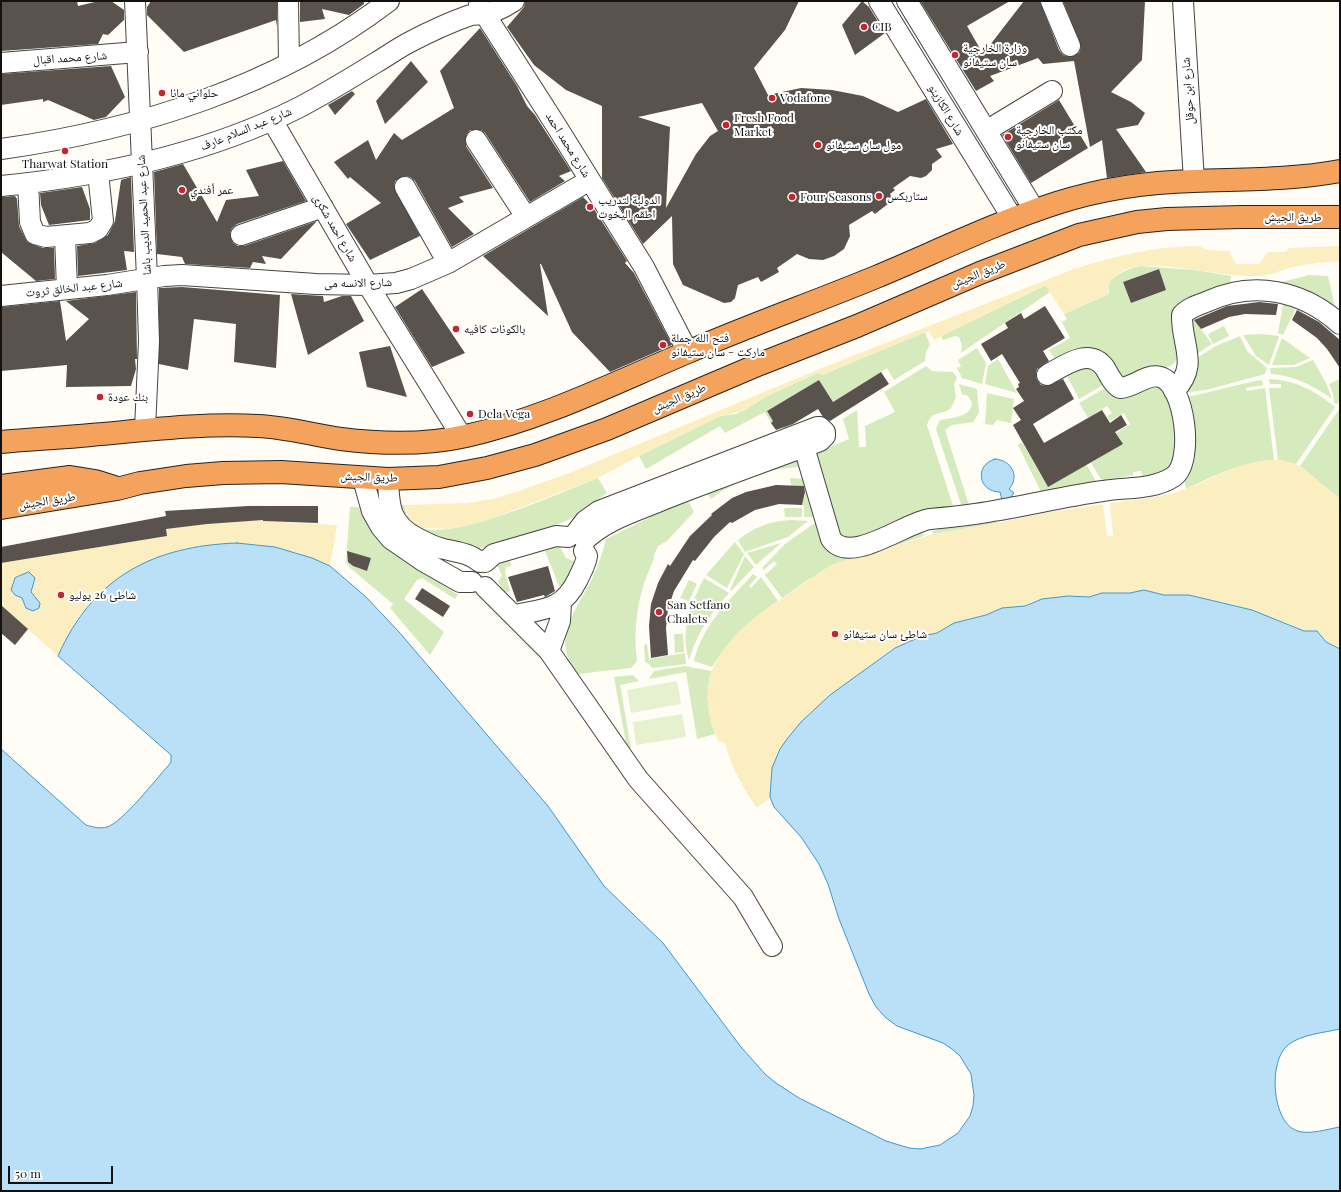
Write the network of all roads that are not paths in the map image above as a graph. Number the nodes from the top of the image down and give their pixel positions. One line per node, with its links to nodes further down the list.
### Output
1 (135, 1): 12 (street, شارع عبد الحميد الديب باشا)
2 (288, 1): 13 (street)
3 (389, 1): 9 (street)
4 (514, 1): 10 (street, شارع عبد السلام عارف)
5 (879, 1): 33 (street, شارع الكازينو)
6 (907, 1): 18 (street, شارع الكازينو)
7 (1051, 1): 11 (street)
8 (1183, 1): 25 (street, شارع ابن حوقل)
9 (372, 7): 13 (street)
10 (479, 9): 17 (street, شارع عبد السلام عارف); 24 (street, شارع محمد احمد)
11 (1070, 46)
12 (138, 52): 14 (street, شارع محمد اقبال); 16 (street, شارع عبد الحميد الديب باشا)
13 (289, 62): 16 (street)
14 (1, 63)
15 (1052, 92): 18 (street)
16 (140, 120): 20 (street); 21 (street, شارع عبد الحميد الديب باشا)
17 (272, 120): 21 (street, شارع عبد السلام عارف); 29 (street, شارع احمد شكرى)
18 (986, 131): 30 (street, شارع الكازينو)
19 (476, 140): 31 (street)
20 (1, 149)
21 (142, 163): 23 (street, شارع عبد السلام عارف); 37 (street, شارع عبد الحميد الديب باشا)
22 (1340, 171): 25 (highway)
23 (98, 172): 26 (street, شارع عبد السلام عارف); 35 (street)
24 (590, 180): 31 (street, شارع الانسه مى); 43 (street, شارع محمد احمد)
25 (1194, 181): 30 (highway)
26 (28, 182): 27 (street, شارع عبد السلام عارف); 35 (street)
27 (1, 186)
28 (405, 187): 36 (street)
29 (323, 207): 34 (street); 38 (street, شارع احمد شكرى)
30 (1035, 211): 33 (highway)
31 (526, 217): 36 (street, شارع الانسه مى)
32 (1340, 217): 54 (highway, طريق الجيش)
33 (1013, 219): 43 (highway)
34 (241, 235)
35 (65, 236): 39 (street)
36 (448, 263): 38 (street, شارع الانسه مى)
37 (147, 278): 38 (street, شارع الانسه مى); 39 (street, شارع عبد الخالق ثروت); 47 (street, شارع عبد الحميد الديب باشا)
38 (368, 286): 49 (street, شارع احمد شكرى)
39 (67, 289): 40 (street, شارع عبد الخالق ثروت)
40 (1, 296)
41 (1340, 324): 42 (street)
42 (1187, 351): 45 (street); 46 (street)
43 (688, 352): 49 (highway)
44 (1047, 375): 45 (street)
45 (1161, 377): 46 (street)
46 (1174, 391): 51 (street)
47 (145, 429): 48 (highway); 49 (highway)
48 (81, 436): 50 (highway); 52 (highway)
49 (462, 437)
50 (1, 442)
51 (804, 447): 58 (street); 58 (street)
52 (1, 456)
53 (364, 479): 54 (highway, طريق الجيش); 56 (highway, طريق الجيش); 59 (street)
54 (388, 479): 59 (street)
55 (1, 486): 56 (highway)
56 (117, 489): 57 (highway, طريق الجيش)
57 (1, 508)
58 (578, 541): 61 (street); 63 (street)
59 (407, 542): 60 (street)
60 (429, 554): 61 (street); 62 (street)
61 (482, 562): 62 (street)
62 (478, 584): 64 (street)
63 (561, 603): 64 (street); 65 (street)
64 (515, 615): 65 (street)
65 (549, 651): 66 (street)
66 (772, 946)

